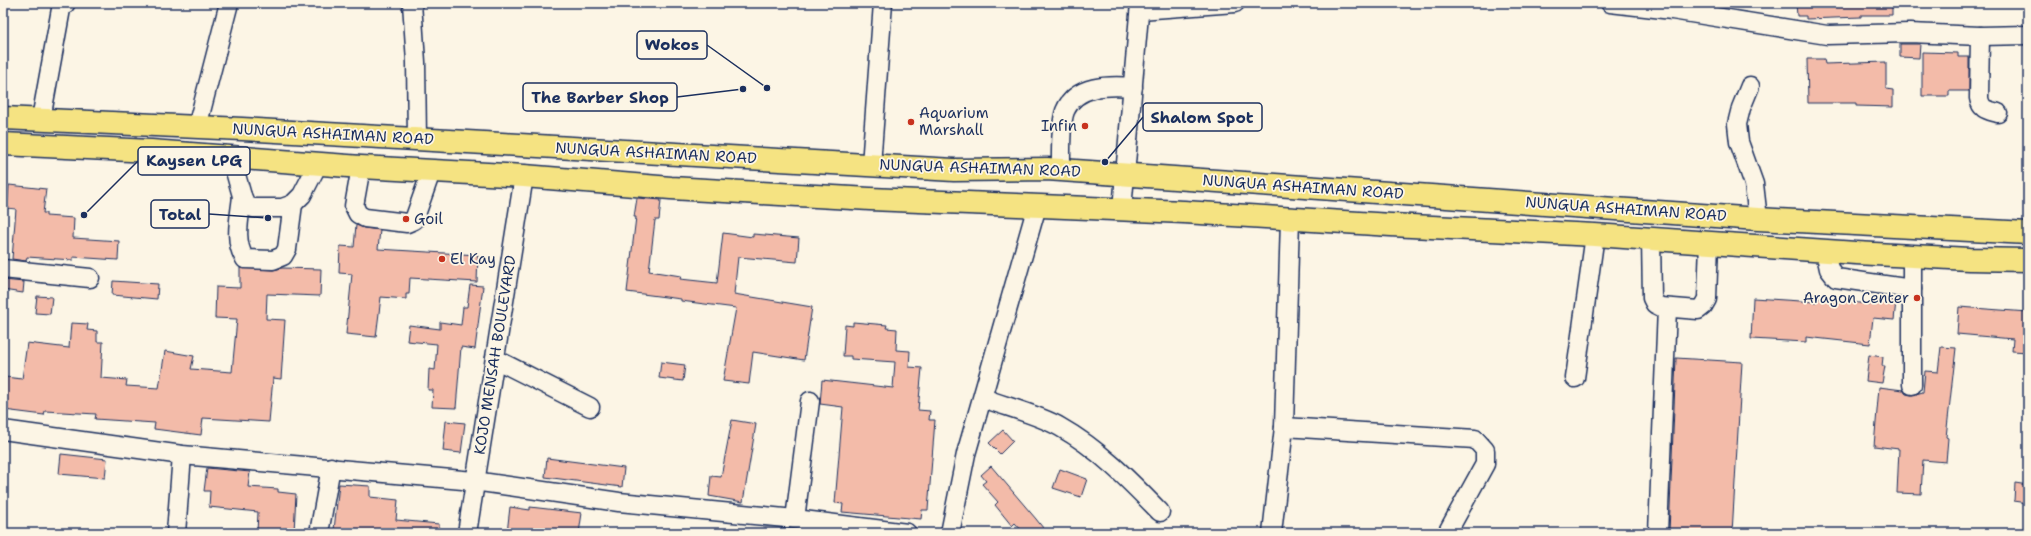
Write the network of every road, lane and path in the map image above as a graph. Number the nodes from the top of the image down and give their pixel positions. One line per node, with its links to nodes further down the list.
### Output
1 (66, 3): 14 (street)
2 (229, 3): 15 (street)
3 (412, 3): 16 (street)
4 (882, 3): 20 (street)
5 (1235, 3): 7 (street)
6 (1610, 3): 9 (street)
7 (1140, 6): 11 (street)
8 (2028, 35): 9 (street)
9 (1980, 36): 12 (street)
10 (1750, 86): 31 (street)
11 (1133, 87): 22 (street); 24 (street)
12 (1998, 113)
13 (3, 118): 14 (main road, NUNGUA ASHAIMAN ROAD)
14 (41, 119): 15 (main road, NUNGUA ASHAIMAN ROAD)
15 (197, 127): 16 (main road, NUNGUA ASHAIMAN ROAD)
16 (417, 139): 20 (main road, NUNGUA ASHAIMAN ROAD)
17 (3, 144): 18 (main road, NUNGUA ASHAIMAN ROAD)
18 (231, 157): 19 (main road, NUNGUA ASHAIMAN ROAD); 26 (street)
19 (318, 164): 21 (main road, NUNGUA ASHAIMAN ROAD); 27 (street)
20 (871, 165): 22 (main road, NUNGUA ASHAIMAN ROAD)
21 (361, 167): 23 (main road, NUNGUA ASHAIMAN ROAD); 23 (street)
22 (1061, 170): 24 (main road, NUNGUA ASHAIMAN ROAD)
23 (432, 172): 25 (main road, NUNGUA ASHAIMAN ROAD)
24 (1124, 174): 29 (street); 31 (main road, NUNGUA ASHAIMAN ROAD)
25 (524, 176): 28 (main road, NUNGUA ASHAIMAN ROAD); 43 (street, KOJO MENSAH BOULEVARD)
26 (242, 196): 27 (street); 27 (street)
27 (293, 204)
28 (1037, 206): 29 (main road, NUNGUA ASHAIMAN ROAD); 46 (street)
29 (1122, 209): 30 (main road, NUNGUA ASHAIMAN ROAD)
30 (1290, 219): 33 (main road, NUNGUA ASHAIMAN ROAD); 49 (street)
31 (1758, 219): 32 (main road, NUNGUA ASHAIMAN ROAD)
32 (2028, 233)
33 (1595, 235): 34 (main road, NUNGUA ASHAIMAN ROAD); 44 (street)
34 (1651, 239): 35 (main road, NUNGUA ASHAIMAN ROAD); 42 (street)
35 (1708, 243): 36 (main road, NUNGUA ASHAIMAN ROAD); 42 (street)
36 (1825, 251): 37 (main road, NUNGUA ASHAIMAN ROAD); 41 (street)
37 (1912, 256): 38 (main road, NUNGUA ASHAIMAN ROAD); 41 (street)
38 (2028, 260)
39 (3, 269): 40 (street)
40 (90, 278)
41 (1912, 289): 45 (street)
42 (1667, 308): 63 (street)
43 (495, 359): 48 (street); 53 (street, KOJO MENSAH BOULEVARD)
44 (1575, 378)
45 (1912, 385)
46 (983, 398): 54 (street); 60 (street)
47 (810, 401): 55 (street)
48 (590, 407)
49 (1284, 427): 61 (street); 62 (street)
50 (3, 430): 51 (street)
51 (182, 455): 52 (street); 56 (street)
52 (331, 467): 53 (street); 57 (street)
53 (474, 481): 55 (street); 58 (street, KOJO MENSAH BOULEVARD)
54 (1160, 512)
55 (795, 519): 59 (street)
56 (176, 533)
57 (319, 533)
58 (466, 533)
59 (907, 533)
60 (950, 533)
61 (1272, 533)
62 (1447, 533)
63 (1658, 533)

